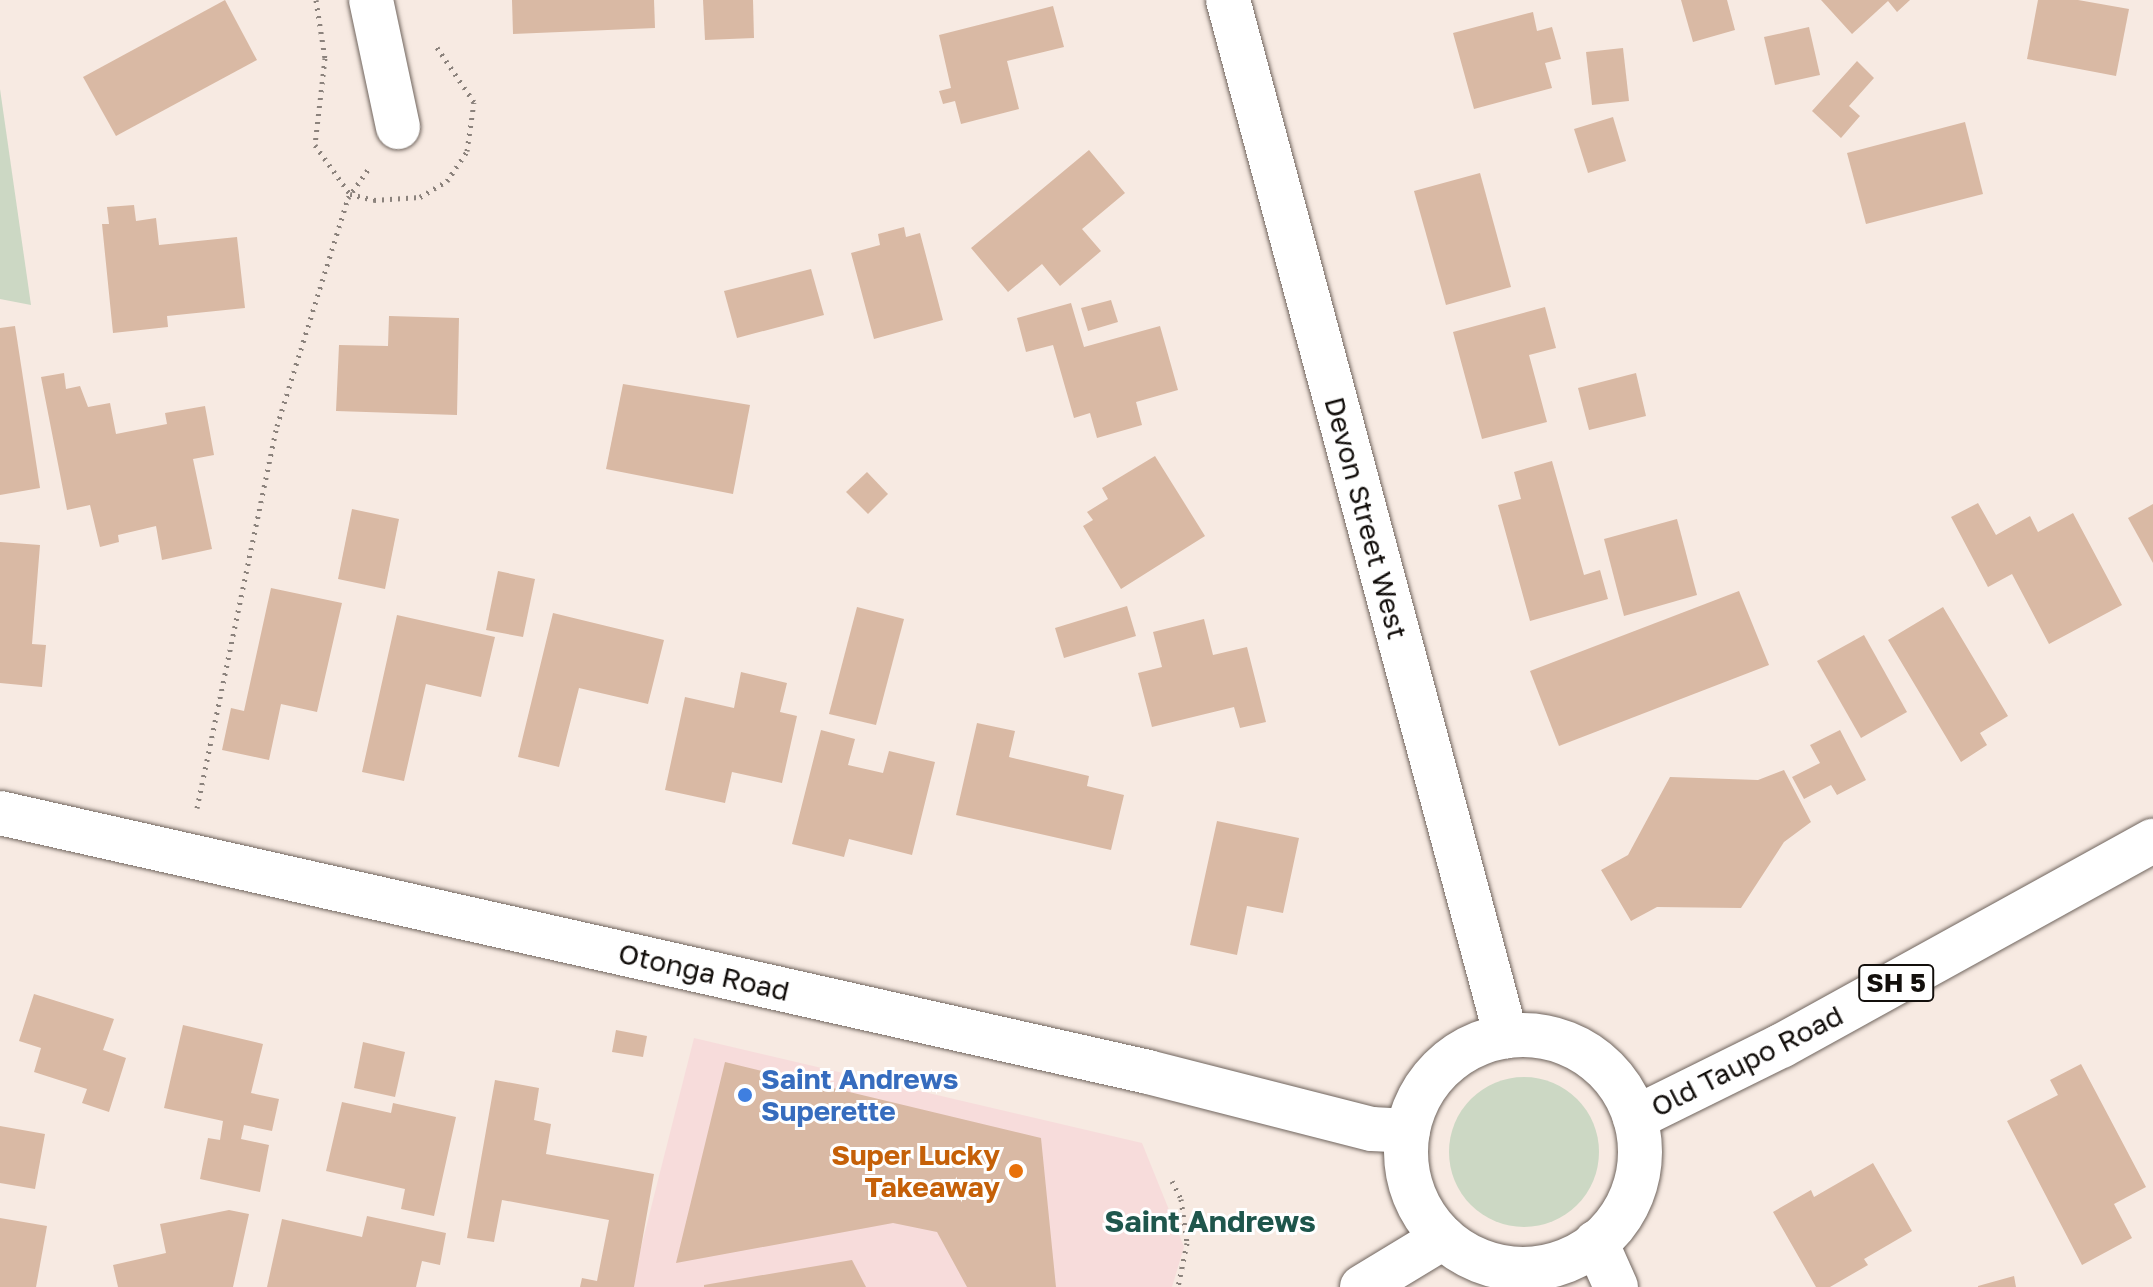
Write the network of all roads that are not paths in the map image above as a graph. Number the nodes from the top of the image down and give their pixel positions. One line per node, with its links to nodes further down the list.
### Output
1 (371, 0): 3 (main road)
2 (1228, 0): 6 (main road, Devon Street West)
3 (398, 127)
4 (0, 813): 8 (main road, Otonga Road)
5 (2153, 841): 7 (main road, Old Taupo Road / SH 5)
6 (1506, 1036): 7 (main road); 8 (main road)
7 (1635, 1118): 10 (main road)
8 (1408, 1131): 9 (main road)
9 (1443, 1238): 10 (main road); 11 (main road)
10 (1596, 1242): 12 (main road)
11 (1362, 1287)
12 (1616, 1287)

